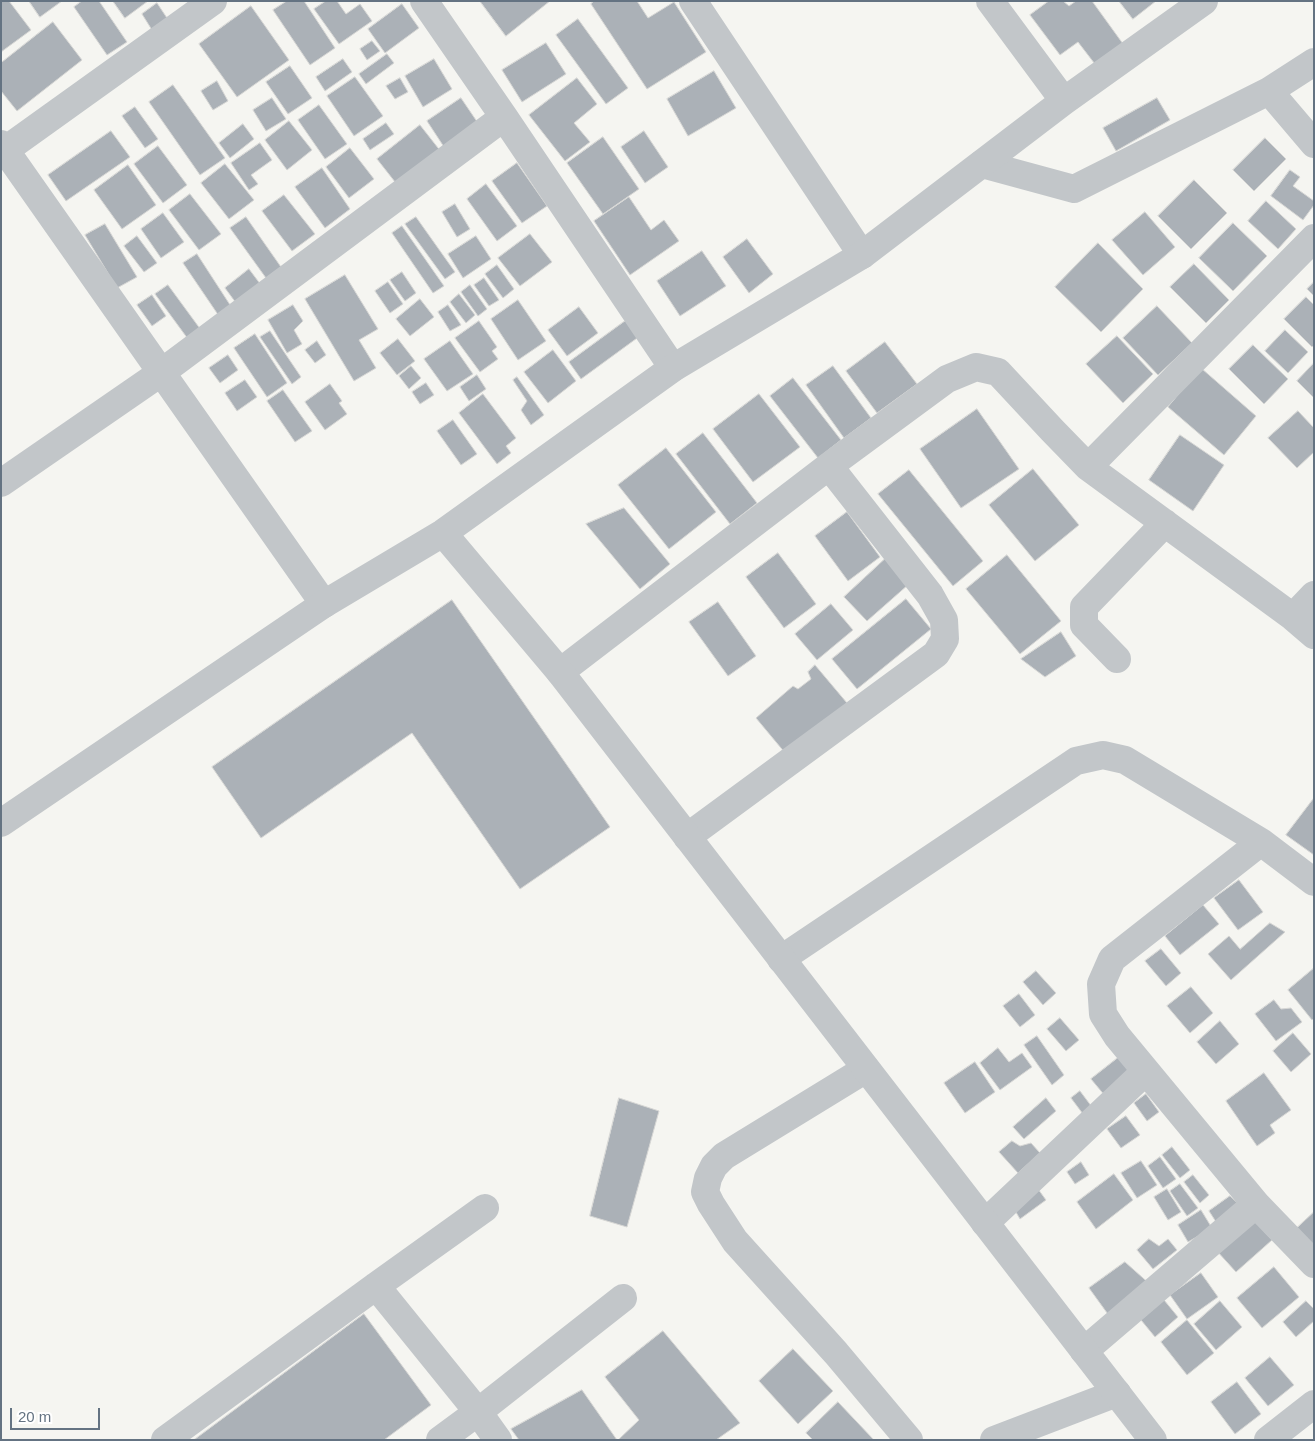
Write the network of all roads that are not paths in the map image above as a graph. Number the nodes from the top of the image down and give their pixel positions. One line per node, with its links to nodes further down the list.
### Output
1 (213, 1): 11 (street)
2 (424, 1): 9 (street)
3 (694, 1): 14 (street)
4 (990, 1): 8 (street)
5 (1204, 1): 8 (street)
6 (1314, 62): 7 (street)
7 (1269, 91): 10 (street); 12 (street)
8 (1064, 101): 12 (street)
9 (504, 117): 15 (street); 16 (street)
10 (1314, 144)
11 (3, 149): 16 (street)
12 (982, 164): 14 (street)
13 (1314, 238): 18 (street)
14 (862, 255): 15 (street)
15 (673, 368): 21 (street)
16 (162, 372): 19 (street); 23 (street)
17 (829, 466): 18 (street); 27 (street); 29 (street)
18 (1088, 467): 20 (street)
19 (1, 483)
20 (1165, 523): 24 (street); 26 (street)
21 (442, 533): 23 (street); 27 (street)
22 (1314, 595): 24 (street)
23 (324, 604): 28 (street)
24 (1293, 617): 25 (street)
25 (1314, 634)
26 (1118, 659)
27 (560, 672): 29 (street)
28 (1, 822)
29 (687, 837): 32 (street)
30 (1261, 842): 31 (street); 32 (street); 34 (street)
31 (1314, 882)
32 (781, 959): 33 (street)
33 (866, 1069): 37 (street); 48 (street)
34 (1146, 1071): 35 (street); 37 (street)
35 (1256, 1204): 38 (street); 41 (street)
36 (485, 1208): 39 (street)
37 (985, 1222): 41 (street)
38 (1314, 1264)
39 (376, 1286): 44 (street); 45 (street)
40 (623, 1298): 44 (street)
41 (1084, 1351): 42 (street)
42 (1117, 1393): 49 (street); 50 (street)
43 (1314, 1404): 51 (street)
44 (478, 1412): 46 (street); 47 (street)
45 (165, 1440)
46 (440, 1440)
47 (498, 1440)
48 (909, 1440)
49 (994, 1440)
50 (1153, 1440)
51 (1268, 1440)

